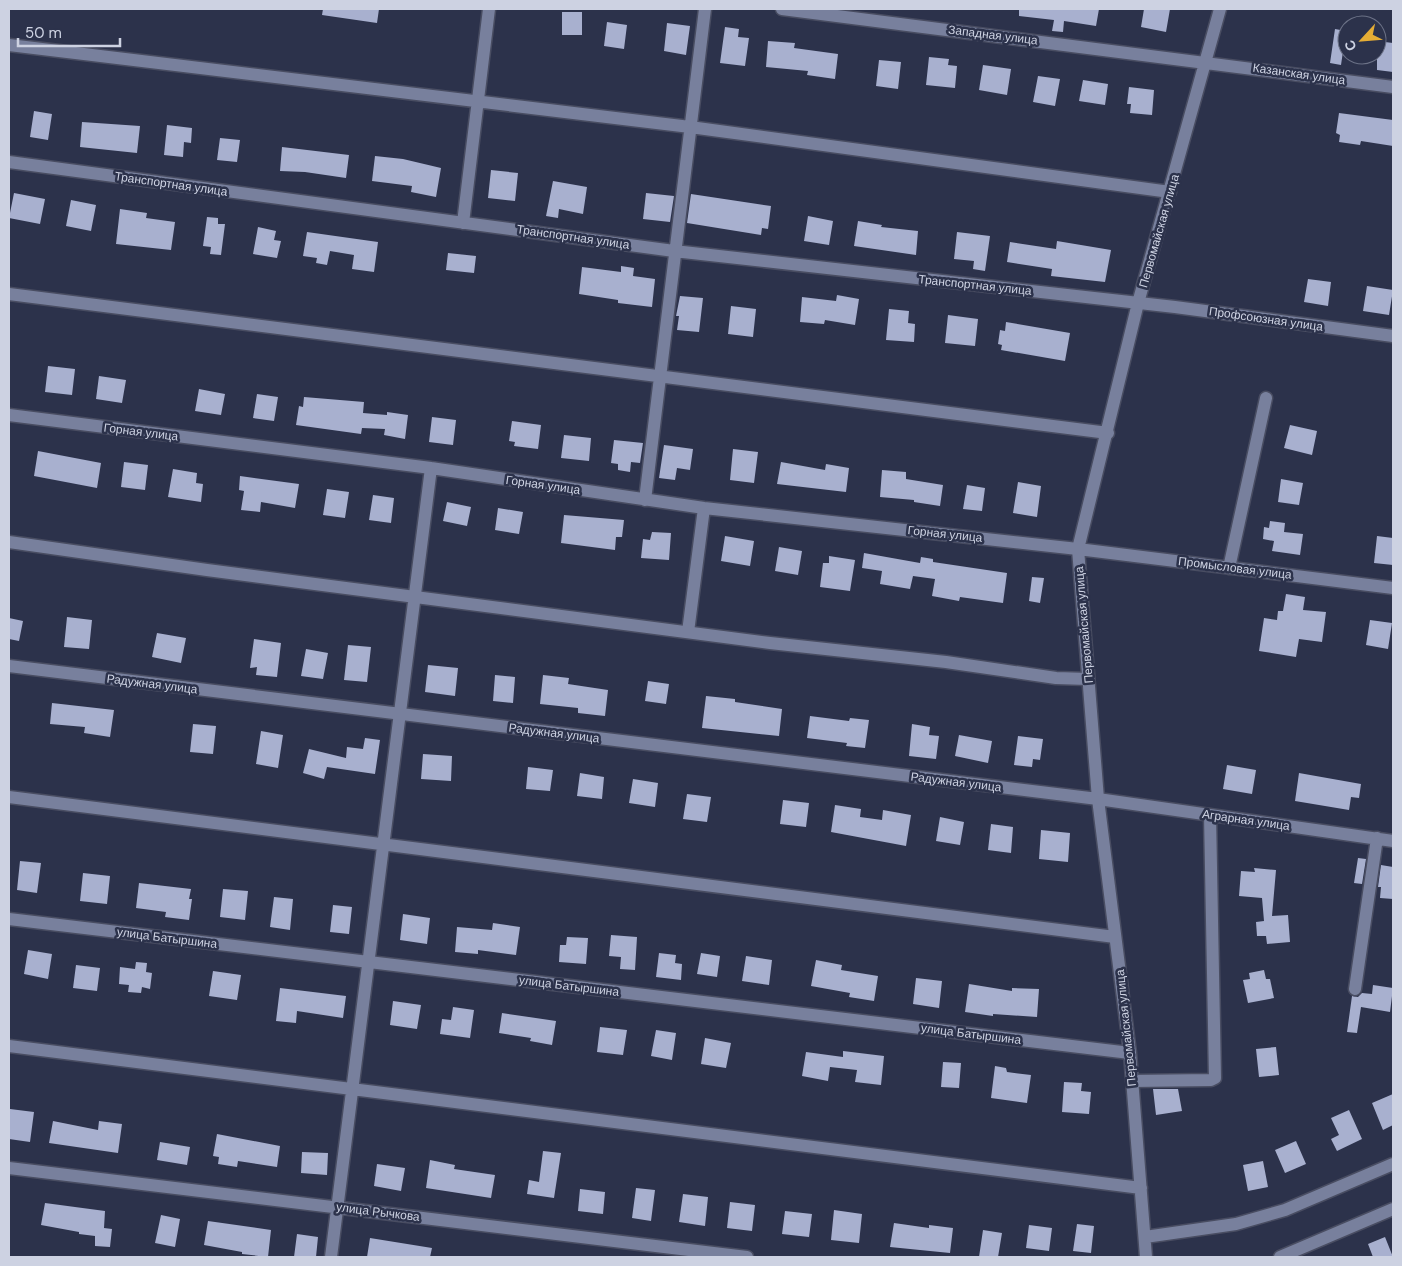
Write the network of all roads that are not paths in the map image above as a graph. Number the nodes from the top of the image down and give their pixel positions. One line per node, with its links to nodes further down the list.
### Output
1 (489, 9): 8 (street)
2 (705, 9): 9 (street)
3 (782, 9): 6 (street, Западная улица)
4 (1220, 9): 6 (street, Первомайская улица)
5 (9, 45): 8 (street)
6 (1205, 61): 7 (street, Казанская улица); 11 (street, Первомайская улица)
7 (1393, 87)
8 (478, 100): 9 (street); 12 (street)
9 (690, 127): 11 (street); 13 (street)
10 (9, 162): 12 (street, Транспортная улица)
11 (1170, 192): 15 (street, Первомайская улица)
12 (463, 222): 13 (street, Транспортная улица)
13 (674, 251): 15 (street, Транспортная улица); 17 (street)
14 (9, 294): 17 (street)
15 (1138, 303): 16 (street, Профсоюзная улица); 20 (street, Первомайская улица)
16 (1393, 336)
17 (660, 376): 20 (street); 22 (street)
18 (1266, 398): 26 (street)
19 (9, 415): 21 (street, Горная улица)
20 (1108, 433): 25 (street, Первомайская улица)
21 (431, 468): 22 (street, Горная улица); 28 (street)
22 (645, 500): 23 (street, Горная улица)
23 (704, 508): 25 (street, Горная улица); 29 (street)
24 (9, 542): 28 (street)
25 (1078, 549): 26 (street, Промысловая улица); 31 (street, Первомайская улица)
26 (1229, 568): 27 (street, Промысловая улица)
27 (1393, 588)
28 (415, 597): 29 (street); 32 (street)
29 (688, 632): 31 (street)
30 (9, 666): 32 (street, Радужная улица)
31 (1088, 679): 34 (street, Первомайская улица)
32 (401, 714): 34 (street, Радужная улица); 38 (street)
33 (9, 797): 38 (street)
34 (1098, 799): 35 (street, Аграрная улица); 40 (street, Первомайская улица)
35 (1210, 815): 36 (street, Аграрная улица); 45 (street)
36 (1377, 838): 37 (street, Аграрная улица); 42 (street)
37 (1393, 840)
38 (384, 845): 40 (street); 41 (street)
39 (9, 919): 41 (street, улица Батыршина)
40 (1115, 936): 44 (street, Первомайская улица)
41 (369, 962): 44 (street, улица Батыршина); 46 (street)
42 (1355, 989)
43 (9, 1046): 46 (street)
44 (1130, 1053): 45 (street, Первомайская улица)
45 (1132, 1081): 49 (street, Первомайская улица)
46 (352, 1089): 49 (street); 50 (street)
47 (1393, 1164): 52 (street)
48 (9, 1168): 50 (street, улица Рычкова)
49 (1141, 1188): 52 (street, Первомайская улица)
50 (336, 1207): 53 (street); 54 (street, улица Рычкова)
51 (1393, 1210): 56 (street)
52 (1145, 1237): 55 (street, Первомайская улица)
53 (331, 1257)
54 (747, 1257)
55 (1146, 1257)
56 (1280, 1257)

